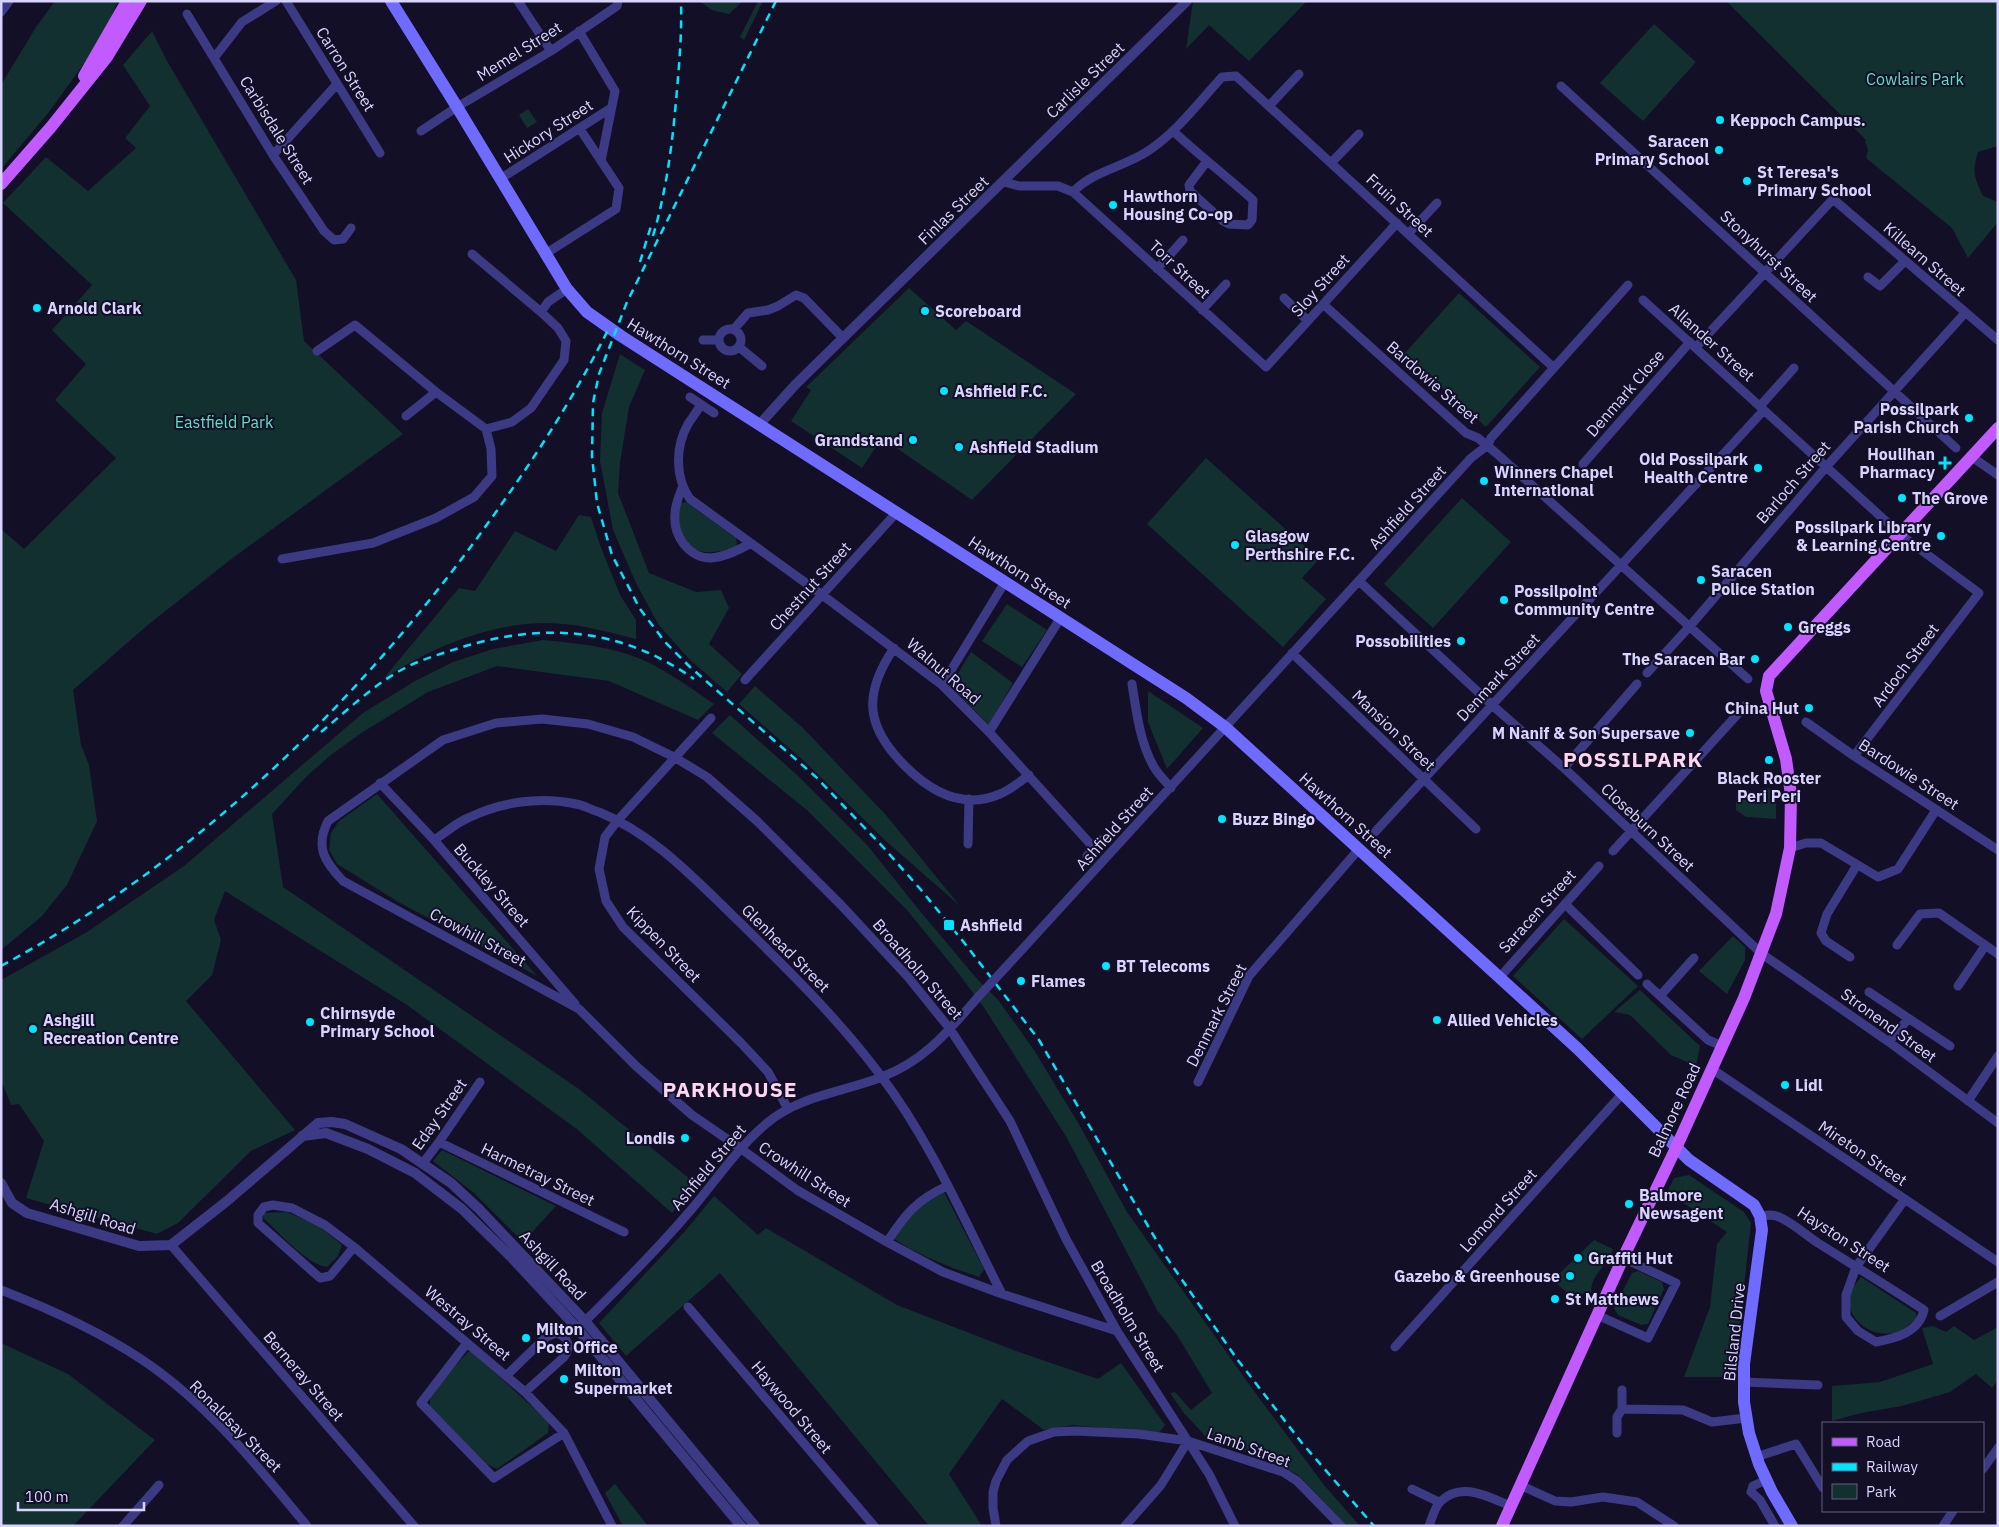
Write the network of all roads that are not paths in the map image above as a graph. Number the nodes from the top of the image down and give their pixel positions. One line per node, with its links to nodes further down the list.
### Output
1 (9, 1): 10 (street)
2 (127, 1): 18 (main road)
3 (141, 1): 18 (main road)
4 (276, 1): 14 (street)
5 (286, 1): 16 (street, Carron Street)
6 (391, 1): 20 (main road, Hawthorn Street)
7 (518, 1): 13 (street)
8 (618, 1): 12 (street, Memel Street)
9 (1187, 1): 32 (street, Carlisle Street)
10 (1, 12)
11 (187, 14): 14 (street, Carbisdale Street)
12 (579, 31): 13 (street, Memel Street); 21 (street)
13 (551, 51): 20 (street, Memel Street)
14 (214, 58): 27 (street, Carbisdale Street)
15 (1299, 74): 19 (street)
16 (337, 84): 26 (street, Carron Street); 27 (street)
17 (1561, 86): 45 (street, Stonyhurst Street)
18 (70, 102): 33 (main road)
19 (1270, 106): 24 (street, Fruin Street); 30 (street, Fruin Street)
20 (457, 107): 23 (street, Memel Street); 31 (main road, Hawthorn Street)
21 (611, 108): 22 (street, Hickory Street); 28 (street)
22 (580, 129): 28 (street); 31 (street, Hickory Street)
23 (421, 131)
24 (1173, 131): 29 (street); 34 (street)
25 (1359, 134): 30 (street)
26 (380, 153)
27 (273, 156): 38 (street, Carbisdale Street)
28 (601, 161): 42 (street)
29 (1207, 161): 29 (street)
30 (1331, 163): 37 (street, Fruin Street)
31 (500, 179): 42 (main road, Hawthorn Street)
32 (1004, 182): 34 (street, Finlas Street); 58 (street, Finlas Street)
33 (1, 184)
34 (1073, 192): 44 (street, Torr Street)
35 (1833, 199): 43 (street, Killearn Street); 45 (street, Denmark Close)
36 (1437, 203): 39 (street)
37 (1397, 223): 39 (street, Fruin Street); 52 (street, Sloy Street)
38 (351, 228)
39 (1408, 234): 67 (street, Fruin Street)
40 (1183, 240): 44 (street)
41 (472, 254): 54 (street)
42 (545, 254): 49 (main road, Hawthorn Street)
43 (1905, 261): 46 (street); 55 (street, Killearn Street)
44 (1157, 268): 53 (street, Torr Street)
45 (1765, 273): 62 (street, Denmark Close); 70 (street, Stonyhurst Street)
46 (1868, 277)
47 (1226, 284): 53 (street)
48 (1628, 285): 67 (street, Ashfield Street)
49 (567, 289): 54 (street); 76 (main road, Hawthorn Street)
50 (1284, 298): 56 (street)
51 (1644, 300): 62 (street, Allander Street)
52 (1324, 304): 56 (street, Sloy Street); 79 (street, Bardowie Street)
53 (1202, 310): 66 (street, Torr Street)
54 (541, 312): 78 (street)
55 (1965, 314): 61 (street, Killearn Street); 70 (street, Barloch Street)
56 (1308, 321): 66 (street, Sloy Street)
57 (734, 329): 58 (street); 60 (street); 63 (street)
58 (843, 338): 76 (street, Finlas Street)
59 (703, 340): 60 (street)
60 (719, 340): 63 (street)
61 (1998, 340)
62 (1693, 345): 73 (street, Allander Street); 82 (street, Denmark Close)
63 (739, 347): 65 (street)
64 (317, 352): 69 (street)
65 (762, 366)
66 (1266, 367)
67 (1553, 367): 79 (street, Ashfield Street)
68 (1794, 368): 73 (street, Allander Street)
69 (436, 392): 75 (street); 78 (street)
70 (1894, 392): 80 (street, Stonyhurst Street); 83 (street, Barloch Street)
71 (690, 397): 72 (street)
72 (702, 405): 74 (street); 85 (street)
73 (1762, 408): 83 (street, Allander Street); 90 (street, Denmark Street)
74 (714, 413)
75 (406, 416)
76 (760, 424): 86 (main road, Hawthorn Street)
77 (1998, 428): 81 (main road)
78 (486, 429): 89 (street)
79 (1488, 445): 90 (street, Bardowie Street); 91 (street, Ashfield Street)
80 (1956, 448)
81 (1972, 457): 84 (street); 87 (main road)
82 (1583, 464)
83 (1826, 467): 87 (street, Allander Street); 96 (street, Barloch Street)
84 (1998, 475)
85 (682, 488): 88 (street, Walnut Road); 88 (street)
86 (898, 512): 92 (main road, Hawthorn Street); 94 (street, Chestnut Street)
87 (1901, 535): 93 (street, Allander Street); 128 (main road, Balmore Road)
88 (751, 543): 94 (street, Walnut Road)
89 (282, 559)
90 (1622, 565): 96 (street, Bardowie Street); 105 (street, Denmark Street)
91 (1359, 581): 98 (street, Ashfield Street); 105 (street, Closeburn Street)
92 (1005, 582): 95 (main road, Hawthorn Street); 104 (street)
93 (1979, 593): 111 (street, Ardoch Street)
94 (822, 594): 97 (street, Walnut Road); 100 (street, Chestnut Street)
95 (1061, 618): 109 (main road, Hawthorn Street); 110 (street)
96 (1690, 626): 99 (street, Barloch Street); 101 (street, Bardowie Street)
97 (894, 648): 104 (street, Walnut Road); 118 (street)
98 (1292, 653): 109 (street, Ashfield Street); 115 (street, Mansion Street)
99 (1647, 673)
100 (745, 680)
101 (1748, 680)
102 (1132, 684): 117 (street)
103 (1638, 684): 113 (street)
104 (942, 685): 110 (street, Walnut Road)
105 (1492, 705): 113 (street, Closeburn Street); 115 (street, Denmark Street)
106 (1746, 705): 123 (street)
107 (711, 718): 112 (street, Kippen Street)
108 (1806, 722): 111 (street, Bardowie Street)
109 (1225, 727): 117 (street, Ashfield Street); 129 (main road, Hawthorn Street)
110 (989, 732): 114 (street, Walnut Road)
111 (1854, 756): 119 (street, Bardowie Street)
112 (674, 757): 116 (street, Broadholm Street); 120 (street, Kippen Street); 150 (street, Broadholm Street)
113 (1564, 768): 123 (street, Closeburn Street)
114 (1029, 776): 118 (street); 127 (street, Walnut Road)
115 (1424, 779): 121 (street, Mansion Street); 122 (street, Denmark Street)
116 (380, 783): 124 (street, Buckley Street); 148 (street, Crowhill Street)
117 (1171, 788): 150 (street, Ashfield Street, bridge)
118 (969, 799): 126 (street)
119 (1936, 810): 130 (street, Bardowie Street); 133 (street)
120 (618, 820): 124 (street, Glenhead Street); 156 (street, Glenhead Street); 161 (street, Kippen Street)
121 (1476, 829)
122 (1375, 832)
123 (1631, 832): 131 (street); 138 (street, Closeburn Street)
124 (434, 840): 148 (street, Buckley Street)
125 (1101, 840): 127 (street)
126 (968, 844)
127 (1094, 848): 132 (street)
128 (1790, 848): 133 (street); 138 (main road, Balmore Road)
129 (1359, 849): 143 (main road, Hawthorn Street); 158 (street, Denmark Street)
130 (1998, 850)
131 (1613, 851)
132 (1087, 856)
133 (1857, 865): 141 (street)
134 (1599, 866): 135 (street, Saracen Street)
135 (1565, 904): 142 (street); 143 (street, Saracen Street)
136 (1897, 945): 137 (street)
137 (1985, 946): 139 (street); 145 (street)
138 (1762, 954): 151 (street, Stronend Street); 152 (main road, Balmore Road)
139 (1998, 954)
140 (1694, 958): 147 (street)
141 (1850, 958)
142 (1638, 975)
143 (1500, 977): 159 (main road, Hawthorn Street)
144 (1647, 984): 147 (street)
145 (1958, 986)
146 (1869, 992): 149 (street)
147 (1660, 996): 152 (street)
148 (579, 1008): 165 (street, Crowhill Street)
149 (1908, 1019): 151 (street); 153 (street)
150 (950, 1029): 156 (street, Ashfield Street); 187 (street, Broadholm Street)
151 (1889, 1042): 160 (street, Stronend Street)
152 (1722, 1046): 155 (main road, Balmore Road)
153 (1950, 1046)
154 (1998, 1056): 160 (street)
155 (1712, 1069): 166 (main road, Balmore Road); 170 (street, Mireton Street)
156 (882, 1077): 161 (street, Ashfield Street); 169 (street, Glenhead Street)
157 (480, 1082): 164 (street, Eday Street)
158 (1198, 1082)
159 (1623, 1093): 166 (main road, Hawthorn Street); 189 (street, Lomond Street)
160 (1968, 1101): 162 (street, Stronend Street)
161 (788, 1109): 165 (street, Ashfield Street)
162 (1998, 1123)
163 (302, 1136): 167 (street, Ashgill Road); 174 (street, Ashgill Road); 186 (street, Ashgill Road)
164 (439, 1142): 167 (street, Eday Street); 172 (street, Harmetray Street)
165 (740, 1148): 173 (street, Crowhill Street); 185 (street, Ashfield Street)
166 (1676, 1148): 171 (main road); 176 (main road, Balmore Road)
167 (423, 1163): 185 (street, Ashgill Road)
168 (1, 1183): 174 (street, Ashgill Road)
169 (947, 1186): 173 (street); 181 (street, Glenhead Street)
170 (1905, 1199): 177 (street, Mireton Street); 178 (street)
171 (1760, 1216): 178 (street, Hayston Street); 191 (main road, Bilsland Drive)
172 (624, 1232)
173 (886, 1242): 181 (street, Crowhill Street)
174 (171, 1245): 213 (street, Berneray Street)
175 (354, 1247): 175 (street, Westray Street); 188 (street, Westray Street)
176 (1623, 1258): 183 (main road, Balmore Road); 183 (street)
177 (1998, 1262)
178 (1856, 1267): 178 (street, Hayston Street)
179 (1998, 1282): 184 (street)
180 (1, 1290): 212 (street, Ronaldsay Street)
181 (1002, 1294): 187 (street, Crowhill Street)
182 (688, 1307): 217 (street, Haywood Street)
183 (1597, 1315): 205 (main road, Balmore Road)
184 (1940, 1316)
185 (585, 1321): 186 (street, Ashfield Street); 216 (street, Ashgill Road)
186 (577, 1328): 215 (street, Ashgill Road)
187 (1116, 1331): 199 (street, Broadholm Street)
188 (467, 1343): 190 (street, Westray Street); 197 (street)
189 (1395, 1346)
190 (507, 1375): 194 (street, Westray Street); 194 (street)
191 (1743, 1382): 192 (street); 196 (main road, Bilsland Drive)
192 (1818, 1384)
193 (1622, 1390): 195 (street)
194 (525, 1392): 197 (street, Westray Street)
195 (1622, 1409): 196 (street); 198 (street)
196 (1746, 1418): 201 (main road, Bilsland Drive)
197 (564, 1433): 214 (street, Westray Street)
198 (1617, 1433)
199 (1188, 1441): 218 (street, Lamb Street); 219 (street); 220 (street, Broadholm Street); 221 (street, Lamb Street)
200 (1998, 1448): 202 (street)
201 (1756, 1457): 203 (main road, Bilsland Drive); 206 (street)
202 (1984, 1468)
203 (1766, 1480): 225 (street); 226 (main road, Bilsland Drive)
204 (160, 1486): 211 (street)
205 (1520, 1486): 209 (main road, Balmore Road); 224 (street)
206 (1822, 1486)
207 (1412, 1489): 208 (street)
208 (1439, 1502): 209 (street); 222 (street)
209 (1511, 1506): 223 (main road, Balmore Road)
210 (1952, 1512): 227 (street)
211 (123, 1526)
212 (307, 1526)
213 (414, 1526)
214 (612, 1526)
215 (741, 1526)
216 (754, 1526)
217 (874, 1526)
218 (996, 1526)
219 (1124, 1526)
220 (1235, 1526)
221 (1341, 1526)
222 (1428, 1526)
223 (1502, 1526)
224 (1674, 1526)
225 (1775, 1526)
226 (1792, 1526)
227 (1943, 1526)

